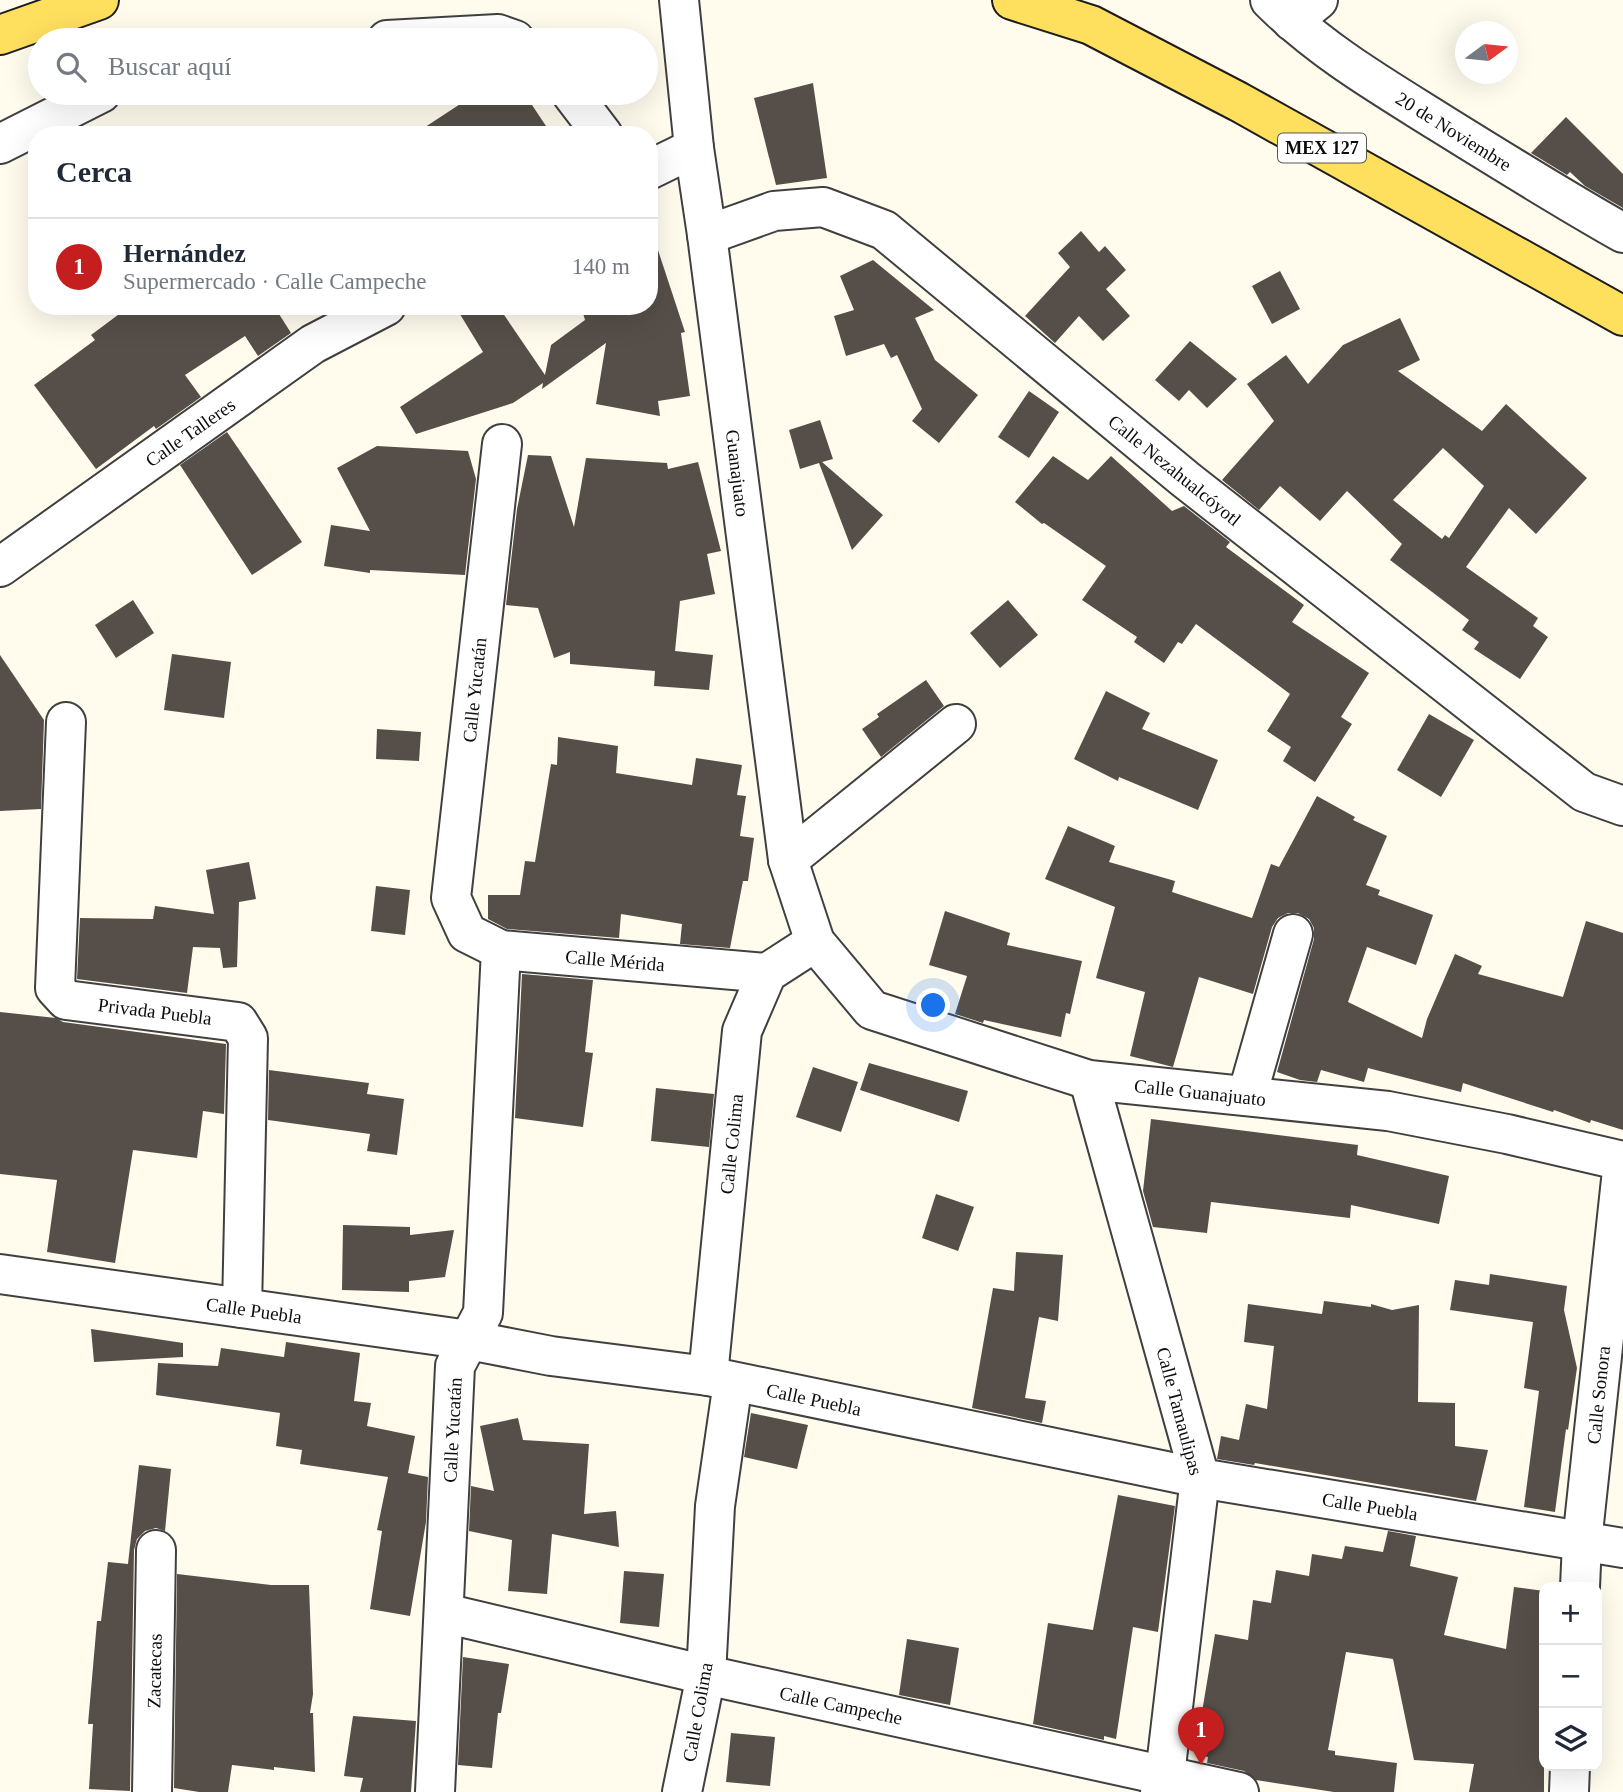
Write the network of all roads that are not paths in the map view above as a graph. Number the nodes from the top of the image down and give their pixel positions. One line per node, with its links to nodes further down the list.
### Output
1 (99, 0): 5 (main road)
2 (679, 0): 12 (street, Guanajuato)
3 (1012, 0): 17 (main road, MEX 127)
4 (1293, 7): 14 (street, 20 de Noviembre)
5 (0, 35)
6 (77, 105): 8 (street)
7 (580, 105): 9 (street)
8 (36, 126)
9 (596, 126)
10 (28, 130): 11 (street)
11 (0, 144)
12 (694, 148): 13 (street); 15 (street, Guanajuato)
13 (658, 166)
14 (1623, 233)
15 (707, 235): 22 (street, Calle Nezahualcóyotl); 23 (street, Guanajuato)
16 (369, 315): 19 (street, Calle Talleres)
17 (1623, 316)
18 (502, 444): 24 (street, Calle Yucatán)
19 (0, 567)
20 (66, 722): 33 (street, Privada Puebla)
21 (956, 724): 23 (street)
22 (1623, 806)
23 (788, 860): 26 (street, Guanajuato)
24 (467, 933): 27 (street, Calle Mérida)
25 (1293, 934): 30 (street)
26 (815, 942): 28 (street); 29 (street, Calle Guanajuato)
27 (501, 950): 28 (street, Calle Mérida); 34 (street, Calle Yucatán)
28 (766, 973): 35 (street, Calle Colima)
29 (1089, 1080): 30 (street, Calle Guanajuato); 36 (street, Calle Tamaulipas)
30 (1247, 1096): 31 (street, Calle Guanajuato)
31 (1623, 1161): 37 (street, Calle Sonora)
32 (0, 1274): 33 (street, Calle Puebla)
33 (242, 1308): 34 (street, Calle Puebla)
34 (469, 1340): 35 (street, Calle Puebla); 41 (street, Calle Yucatán)
35 (720, 1379): 36 (street, Calle Puebla); 42 (street, Calle Colima)
36 (1200, 1478): 37 (street, Calle Puebla); 44 (street, Calle Tamaulipas)
37 (1582, 1542): 38 (street, Calle Puebla); 40 (street, Calle Sonora)
38 (1623, 1548)
39 (156, 1550): 45 (street, Zacatecas)
40 (1580, 1582)
41 (444, 1613): 42 (street, Calle Campeche); 46 (street, Calle Yucatán)
42 (706, 1675): 44 (street, Calle Campeche); 47 (street, Calle Colima)
43 (1570, 1771): 49 (street)
44 (1163, 1784): 48 (street, Calle Campeche)
45 (152, 1792)
46 (435, 1792)
47 (682, 1792)
48 (1239, 1792)
49 (1569, 1792)

